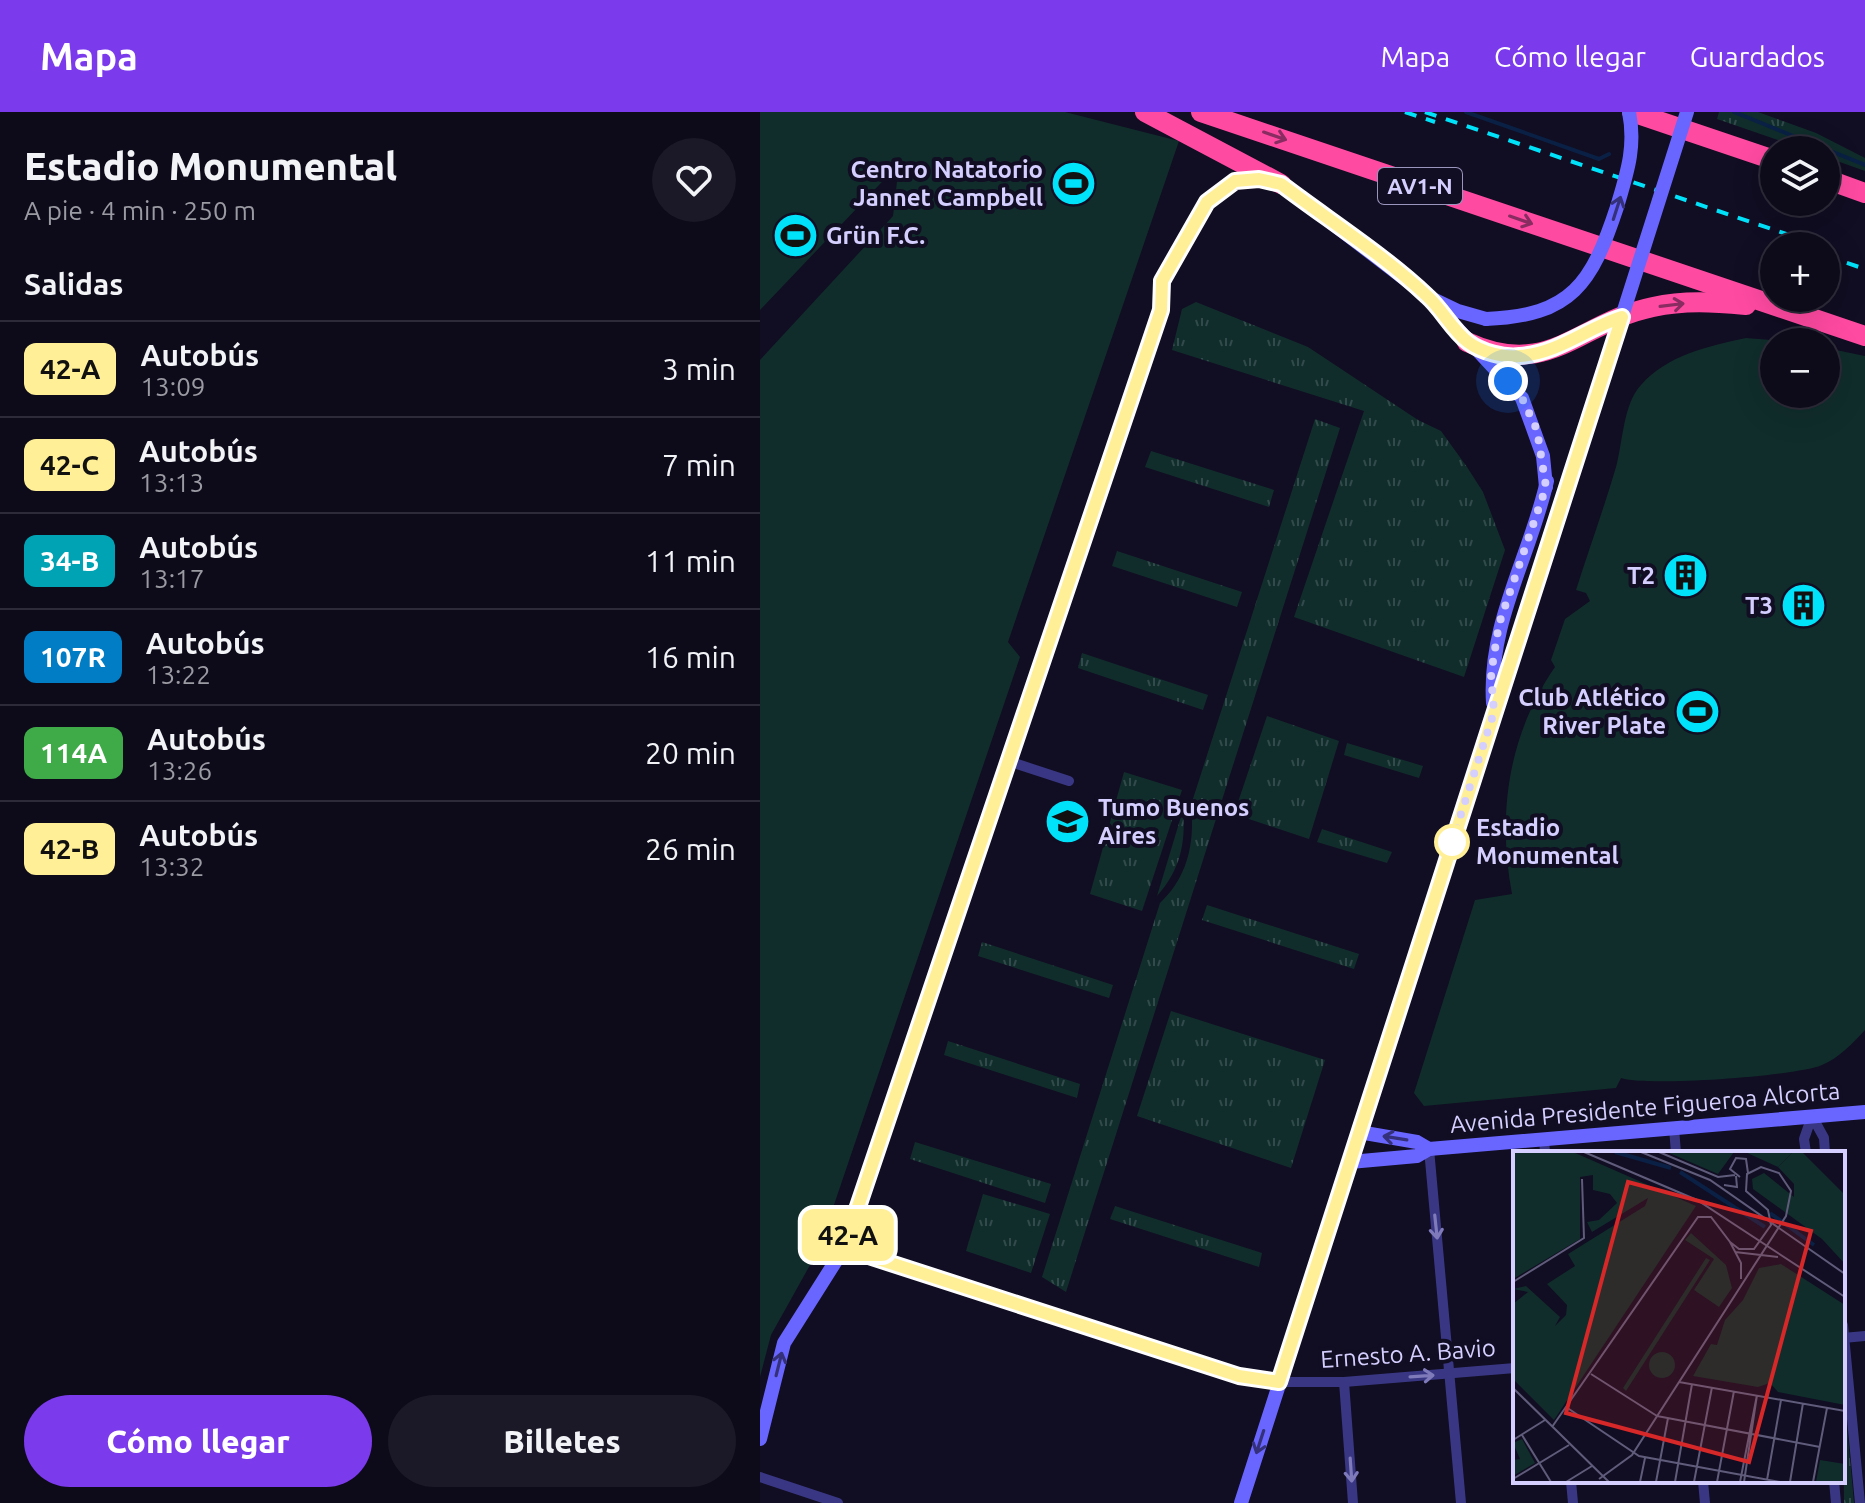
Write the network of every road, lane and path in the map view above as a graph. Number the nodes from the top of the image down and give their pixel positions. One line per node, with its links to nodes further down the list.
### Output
1 (1145, 112): 6 (highway)
2 (1201, 112): 10 (highway, AV1-N, one-way to 10)
3 (1630, 112): 5 (highway); 9 (main road, one-way to 3, bridge)
4 (1687, 112): 17 (main road, bridge)
5 (1760, 155)
6 (1281, 184): 9 (main road); 18 (main road)
7 (1840, 184): 8 (highway)
8 (1865, 193)
9 (1427, 296): 14 (main road)
10 (1760, 301)
11 (1760, 306): 14 (highway, one-way to 11)
12 (1794, 312): 13 (highway, AV1-N)
13 (1865, 336)
14 (1467, 342): 16 (main road)
15 (1552, 461): 16 (main road)
16 (1546, 487): 17 (main road)
17 (1494, 712): 23 (main road)
18 (1008, 761): 19 (street); 30 (main road)
19 (1069, 781)
20 (1865, 1112): 21 (main road, Avenida Presidente Figueroa Alcorta)
21 (1812, 1116): 22 (main road, Avenida Presidente Figueroa Alcorta); 27 (street); 28 (street)
22 (1674, 1128): 24 (main road, Avenida Presidente Figueroa Alcorta); 26 (street)
23 (1359, 1132): 25 (main road, Avenida Presidente Figueroa Alcorta, one-way to 23); 29 (main road)
24 (1545, 1146): 25 (main road, Avenida Presidente Figueroa Alcorta)
25 (1429, 1149): 29 (main road, Avenida Presidente Figueroa Alcorta); 35 (street, one-way to 35)
26 (1676, 1151)
27 (1806, 1151)
28 (1825, 1151)
29 (1350, 1162): 36 (main road)
30 (844, 1248): 36 (main road, Ernesto A. Bavio); 38 (main road, one-way to 30)
31 (1865, 1336): 32 (street)
32 (1845, 1338)
33 (1845, 1348): 50 (street)
34 (1513, 1368): 35 (street, Ernesto A. Bavio)
35 (1451, 1374): 37 (street, Ernesto A. Bavio, one-way to 35); 46 (street)
36 (1279, 1382): 37 (street, Ernesto A. Bavio); 44 (main road, one-way to 44)
37 (1344, 1382): 45 (street, one-way to 45)
38 (760, 1439)
39 (760, 1477): 43 (street)
40 (1571, 1483): 47 (street)
41 (1703, 1483): 48 (street)
42 (1834, 1483): 49 (street)
43 (838, 1503)
44 (1241, 1503)
45 (1353, 1503)
46 (1461, 1503)
47 (1573, 1503)
48 (1705, 1503)
49 (1836, 1503)
50 (1860, 1503)

